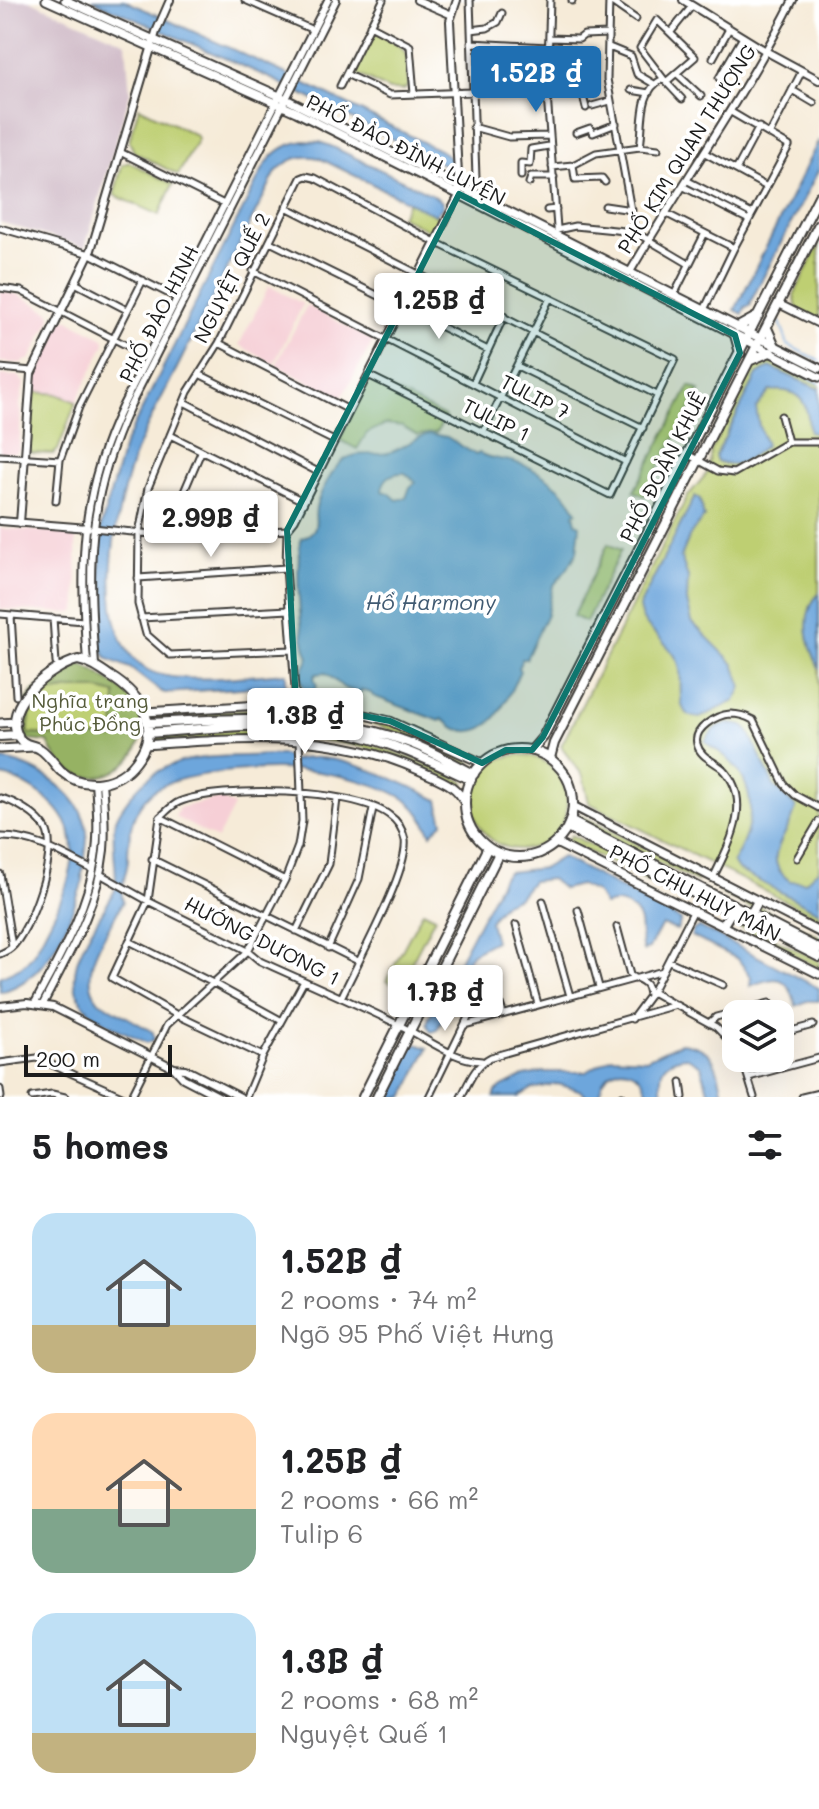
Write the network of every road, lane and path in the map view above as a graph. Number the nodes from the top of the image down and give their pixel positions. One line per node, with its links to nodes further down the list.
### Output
1 (46, 0): 27 (main road, PHỐ ĐÀO ĐÌNH LUYỆN)
2 (65, 0): 27 (main road, PHỐ ĐÀO ĐÌNH LUYỆN)
3 (170, 0): 27 (street)
4 (245, 0): 21 (street)
5 (328, 0): 21 (street, PHỐ ĐÀO HINH)
6 (336, 0): 53 (street, PHỐ ĐÀO HINH)
7 (383, 0): 19 (street)
8 (417, 0): 17 (street)
9 (457, 0): 17 (street)
10 (470, 0): 22 (street)
11 (550, 0): 26 (street)
12 (609, 0): 18 (street); 24 (street)
13 (683, 0): 15 (street)
14 (790, 1): 31 (street, PHỐ KIM QUAN THƯỢNG)
15 (692, 6): 20 (street); 23 (street)
16 (502, 13): 22 (street)
17 (452, 15): 47 (street)
18 (636, 19)
19 (370, 25): 36 (street); 49 (street)
20 (729, 29): 25 (street); 32 (street)
21 (313, 30): 53 (street, PHỐ ĐÀO HINH)
22 (471, 30): 28 (street)
23 (671, 32): 35 (street); 40 (street)
24 (608, 34): 26 (street); 30 (street)
25 (743, 37): 31 (street); 37 (street)
26 (549, 38): 29 (street)
27 (152, 42): 53 (main road, PHỐ ĐÀO ĐÌNH LUYỆN); 67 (street)
28 (471, 43): 29 (street); 46 (street)
29 (548, 47): 38 (street)
30 (609, 47): 41 (street); 54 (street)
31 (767, 52): 34 (street); 56 (street, PHỐ KIM QUAN THƯỢNG)
32 (713, 58)
33 (517, 69): 43 (street)
34 (802, 71): 39 (street); 45 (street)
35 (676, 73): 40 (street); 51 (street)
36 (346, 74): 42 (street); 49 (street)
37 (719, 78)
38 (548, 80): 50 (street); 54 (street)
39 (819, 80)
40 (664, 81): 41 (street); 52 (street)
41 (654, 84): 48 (street)
42 (340, 86)
43 (515, 88): 46 (street); 50 (street)
44 (631, 90): 48 (street)
45 (792, 90): 55 (street); 61 (street)
46 (472, 91): 47 (street); 58 (street)
47 (454, 92): 49 (street); 78 (street)
48 (649, 93): 64 (street)
49 (414, 94)
50 (547, 95): 62 (street)
51 (701, 96)
52 (682, 99)
53 (281, 101): 78 (main road, PHỐ ĐÀO ĐÌNH LUYỆN); 81 (street, PHỐ ĐÀO HINH); 161 (street, PHỐ ĐÀO HINH)
54 (610, 101): 57 (street)
55 (814, 103)
56 (731, 112): 59 (street); 68 (street, PHỐ KIM QUAN THƯỢNG)
57 (616, 124): 60 (street); 65 (street)
58 (473, 127): 62 (street); 79 (street)
59 (759, 127): 61 (street); 71 (street)
60 (576, 133)
61 (770, 133): 77 (street)
62 (548, 136): 63 (street)
63 (549, 146): 70 (street); 72 (street)
64 (640, 147): 65 (street); 66 (street)
65 (622, 149): 69 (street); 86 (street)
66 (658, 149)
67 (120, 152): 81 (street); 98 (street)
68 (705, 153): 71 (street); 76 (street, PHỐ KIM QUAN THƯỢNG)
69 (573, 165): 70 (street); 74 (street)
70 (552, 167): 73 (street)
71 (736, 170): 77 (street)
72 (521, 176)
73 (554, 177): 75 (street); 84 (street)
74 (605, 182)
75 (529, 183)
76 (686, 184): 87 (street, PHỐ KIM QUAN THƯỢNG); 88 (street)
77 (767, 187): 88 (street)
78 (458, 190): 79 (main road, PHỐ ĐÀO ĐÌNH LUYỆN); 96 (street); 119 (main road, PHỐ ĐÀO ĐÌNH LUYỆN)
79 (473, 193): 91 (main road, PHỐ ĐÀO ĐÌNH LUYỆN)
80 (819, 196): 115 (main road, PHỐ ĐOÀN KHUÊ)
81 (224, 204): 107 (street, PHỐ ĐÀO HINH)
82 (605, 206): 86 (street)
83 (286, 207): 95 (street, NGUYỆT QUẾ 2); 96 (street, NGUYỆT QUẾ 2); 102 (street)
84 (556, 209): 85 (street); 91 (street)
85 (547, 210)
86 (632, 210): 92 (street)
87 (667, 214): 93 (street); 94 (street, PHỐ KIM QUAN THƯỢNG)
88 (751, 217): 97 (street)
89 (819, 224): 109 (main road, PHỐ ĐOÀN KHUÊ)
90 (0, 228): 98 (street)
91 (556, 231): 92 (street); 101 (main road, PHỐ ĐÀO ĐÌNH LUYỆN)
92 (635, 232): 94 (street)
93 (704, 235): 97 (street); 99 (street)
94 (650, 240): 99 (street); 101 (street, PHỐ KIM QUAN THƯỢNG)
95 (270, 242): 100 (street, NGUYỆT QUẾ 2); 110 (street)
96 (435, 242): 102 (street); 108 (street)
97 (734, 248): 111 (street)
98 (89, 254): 103 (street); 104 (street)
99 (689, 264): 106 (street)
100 (253, 271): 122 (street, TULIP 7); 124 (street, NGUYỆT QUẾ 2)
101 (630, 272): 106 (main road, PHỐ ĐÀO ĐÌNH LUYỆN)
102 (417, 274): 110 (street); 114 (street)
103 (143, 280): 107 (street); 112 (street)
104 (75, 283): 112 (street); 113 (street)
105 (0, 288): 113 (street)
106 (674, 295): 111 (main road, PHỐ ĐÀO ĐÌNH LUYỆN)
107 (177, 298): 128 (street, PHỐ ĐÀO HINH)
108 (550, 298): 118 (street); 138 (street)
109 (779, 304): 116 (street); 117 (main road, PHỐ ĐOÀN KHUÊ)
110 (403, 307): 122 (street); 126 (street)
111 (704, 310): 119 (main road, PHỐ ĐÀO ĐÌNH LUYỆN)
112 (127, 311): 121 (street)
113 (61, 312): 121 (street); 133 (street)
114 (504, 316): 118 (street); 126 (street)
115 (758, 316): 119 (main road); 120 (main road, PHỐ ĐOÀN KHUÊ)
116 (819, 324)
117 (767, 328): 123 (main road, PHỐ ĐOÀN KHUÊ); 125 (main road)
118 (534, 331): 130 (street); 138 (street)
119 (737, 331): 120 (main road, PHỐ ĐÀO ĐÌNH LUYỆN); 127 (main road)
120 (748, 336): 123 (main road, PHỐ ĐÀO ĐÌNH LUYỆN); 127 (main road, PHỐ ĐOÀN KHUÊ)
121 (114, 339): 128 (street); 153 (street)
122 (386, 339): 135 (street); 137 (street, TULIP 7)
123 (760, 342): 125 (main road, PHỐ ĐÀO ĐÌNH LUYỆN); 129 (main road, PHỐ ĐOÀN KHUÊ)
124 (219, 343): 134 (street, NGUYỆT QUẾ 2); 141 (street)
125 (772, 349): 129 (main road); 132 (main road); 136 (main road)
126 (488, 350): 137 (street)
127 (740, 353): 150 (main road, PHỐ ĐOÀN KHUÊ)
128 (147, 356): 161 (street, PHỐ ĐÀO HINH)
129 (751, 360): 154 (main road, PHỐ ĐOÀN KHUÊ)
130 (517, 366): 139 (street); 143 (street)
131 (0, 368): 133 (street)
132 (819, 368)
133 (32, 371): 152 (street)
134 (201, 375): 140 (street, NGUYỆT QUẾ 2); 146 (street)
135 (368, 375): 141 (street); 144 (street, TULIP 1)
136 (819, 377)
137 (473, 383): 139 (street, TULIP 7)
138 (657, 395): 143 (street)
139 (501, 398): 144 (street); 155 (street, TULIP 7)
140 (184, 402): 145 (street, NGUYỆT QUẾ 2); 156 (street)
141 (350, 410): 146 (street)
142 (781, 416): 147 (street)
143 (643, 428): 155 (street)
144 (484, 431): 155 (street, TULIP 1)
145 (170, 435): 149 (street); 163 (street, NGUYỆT QUẾ 2)
146 (334, 441): 156 (street)
147 (788, 442): 148 (street); 154 (street)
148 (819, 442)
149 (201, 452): 158 (street); 164 (street)
150 (687, 454): 154 (street); 188 (main road, PHỐ ĐOÀN KHUÊ)
151 (0, 456): 152 (street)
152 (24, 457): 153 (street); 160 (street)
153 (60, 460): 157 (street)
154 (700, 461): 189 (main road, PHỐ ĐOÀN KHUÊ)
155 (626, 462)
156 (318, 473): 158 (street)
157 (56, 501)
158 (303, 501): 162 (street)
159 (0, 521): 160 (street)
160 (20, 523): 161 (street)
161 (92, 528): 163 (street); 172 (street, PHỐ ĐÀO HINH); 175 (street, PHỐ ĐÀO HINH)
162 (287, 530): 164 (street); 165 (street)
163 (139, 533): 164 (street); 166 (street, NGUYỆT QUẾ 2)
164 (172, 536)
165 (286, 568): 166 (street); 167 (street)
166 (138, 578): 171 (street, NGUYỆT QUẾ 2)
167 (289, 610): 171 (street); 173 (street)
168 (0, 614): 169 (street)
169 (11, 615): 170 (street); 176 (street)
170 (53, 618): 172 (street); 174 (street)
171 (141, 618): 173 (street)
172 (84, 621): 175 (street, PHỐ ĐÀO HINH)
173 (292, 650): 177 (street)
174 (56, 663)
175 (91, 663): 178 (main road); 179 (main road)
176 (16, 696)
177 (296, 703): 178 (main road); 190 (main road)
178 (145, 712): 181 (main road)
179 (16, 722): 180 (main road); 182 (main road)
180 (0, 723)
181 (147, 728): 185 (main road); 191 (main road)
182 (18, 735): 183 (main road); 186 (main road)
183 (0, 736)
184 (299, 739): 185 (main road); 193 (street); 196 (main road)
185 (145, 745): 192 (main road)
186 (37, 747): 187 (main road); 192 (main road)
187 (0, 749)
188 (532, 750): 189 (main road); 190 (main road)
189 (550, 758): 197 (main road)
190 (482, 763): 191 (main road)
191 (472, 777): 196 (main road)
192 (99, 783): 207 (street)
193 (302, 792): 195 (street); 200 (street); 219 (street)
194 (0, 798): 206 (street)
195 (337, 799): 198 (street); 232 (street)
196 (465, 804): 205 (main road)
197 (573, 806): 202 (main road); 209 (main road, PHỐ CHU HUY MÂN)
198 (373, 808): 236 (street); 241 (street)
199 (819, 808): 218 (street)
200 (160, 817): 211 (street); 219 (street)
201 (819, 821): 210 (street)
202 (568, 825): 204 (main road); 212 (main road, PHỐ CHU HUY MÂN); 214 (main road, PHỐ CHU HUY MÂN)
203 (0, 837): 206 (street)
204 (556, 843): 208 (main road); 215 (main road, PHỐ CHU HUY MÂN)
205 (488, 847): 208 (main road); 263 (main road)
206 (49, 848): 213 (street); 235 (street)
207 (100, 849): 213 (street); 217 (street)
208 (499, 853): 266 (main road)
209 (667, 856): 214 (main road); 218 (main road, PHỐ CHU HUY MÂN)
210 (797, 858)
211 (152, 859): 221 (street); 228 (street)
212 (627, 859): 214 (main road, PHỐ CHU HUY MÂN); 215 (main road)
213 (93, 870): 220 (street)
214 (660, 872): 226 (main road, PHỐ CHU HUY MÂN); 227 (main road, PHỐ CHU HUY MÂN)
215 (620, 873): 225 (main road, PHỐ CHU HUY MÂN)
216 (0, 874): 235 (street)
217 (100, 874): 220 (street); 221 (street, HƯỚNG DƯƠNG 1)
218 (713, 878): 223 (main road, PHỐ CHU HUY MÂN)
219 (285, 880): 228 (street)
220 (92, 892): 253 (street)
221 (148, 901): 234 (street); 238 (street, HƯỚNG DƯƠNG 1)
222 (543, 901): 251 (street)
223 (758, 901): 227 (main road); 233 (main road, PHỐ CHU HUY MÂN)
224 (578, 910): 249 (street)
225 (694, 910): 230 (main road, PHỐ CHU HUY MÂN); 242 (street)
226 (731, 912): 230 (main road); 240 (main road, PHỐ CHU HUY MÂN)
227 (751, 914): 237 (main road, PHỐ CHU HUY MÂN)
228 (267, 915): 232 (street); 238 (street)
229 (516, 925): 254 (street)
230 (723, 925): 244 (main road, PHỐ CHU HUY MÂN)
231 (617, 927): 245 (street)
232 (296, 931): 236 (street)
233 (819, 932)
234 (129, 941): 247 (street); 258 (street)
235 (12, 947): 239 (street)
236 (328, 948): 241 (street)
237 (819, 949)
238 (248, 951): 246 (street, HƯỚNG DƯƠNG 1); 247 (street)
239 (0, 954)
240 (819, 957)
241 (358, 961): 252 (street)
242 (669, 961): 243 (street); 248 (street)
243 (663, 971): 245 (street); 250 (street)
244 (819, 974)
245 (634, 978): 249 (street); 250 (street)
246 (304, 981): 252 (street, HƯỚNG DƯƠNG 1); 261 (street)
247 (213, 983): 258 (street); 261 (street)
248 (723, 985)
249 (599, 987): 251 (street)
250 (650, 994): 255 (street); 260 (street)
251 (570, 996): 254 (street)
252 (341, 998): 263 (street, HƯỚNG DƯƠNG 1)
253 (39, 1004): 256 (street); 271 (street)
254 (538, 1004): 257 (street)
255 (676, 1005): 260 (street); 262 (street)
256 (0, 1006)
257 (503, 1013): 264 (street); 264 (street)
258 (177, 1015): 270 (street); 271 (street)
259 (722, 1015): 262 (street)
260 (632, 1020): 274 (street)
261 (282, 1021): 270 (street)
262 (709, 1023): 268 (street)
263 (398, 1024): 266 (street, HƯỚNG DƯƠNG 1); 290 (main road)
264 (465, 1025): 269 (street)
265 (813, 1025): 267 (street)
266 (411, 1030): 269 (street, HƯỚNG DƯƠNG 1); 291 (main road)
267 (794, 1030)
268 (722, 1035)
269 (450, 1053): 273 (street, HƯỚNG DƯƠNG 1); 292 (street)
270 (263, 1056): 289 (street)
271 (152, 1057): 276 (street); 287 (street)
272 (819, 1058): 279 (street)
273 (468, 1061): 274 (street); 278 (street)
274 (482, 1061): 278 (street)
275 (0, 1063): 286 (street)
276 (174, 1068): 288 (street); 289 (street)
277 (747, 1072): 279 (street)
278 (472, 1075): 293 (street)
279 (749, 1077): 295 (street)
280 (681, 1082): 294 (street)
281 (0, 1089): 283 (street)
282 (819, 1093): 296 (street)
283 (1, 1097)
284 (32, 1097): 285 (street)
285 (65, 1097)
286 (124, 1097)
287 (131, 1097)
288 (220, 1097)
289 (243, 1097)
290 (363, 1097)
291 (377, 1097)
292 (429, 1097)
293 (461, 1097)
294 (683, 1097)
295 (754, 1097)
296 (802, 1097)

